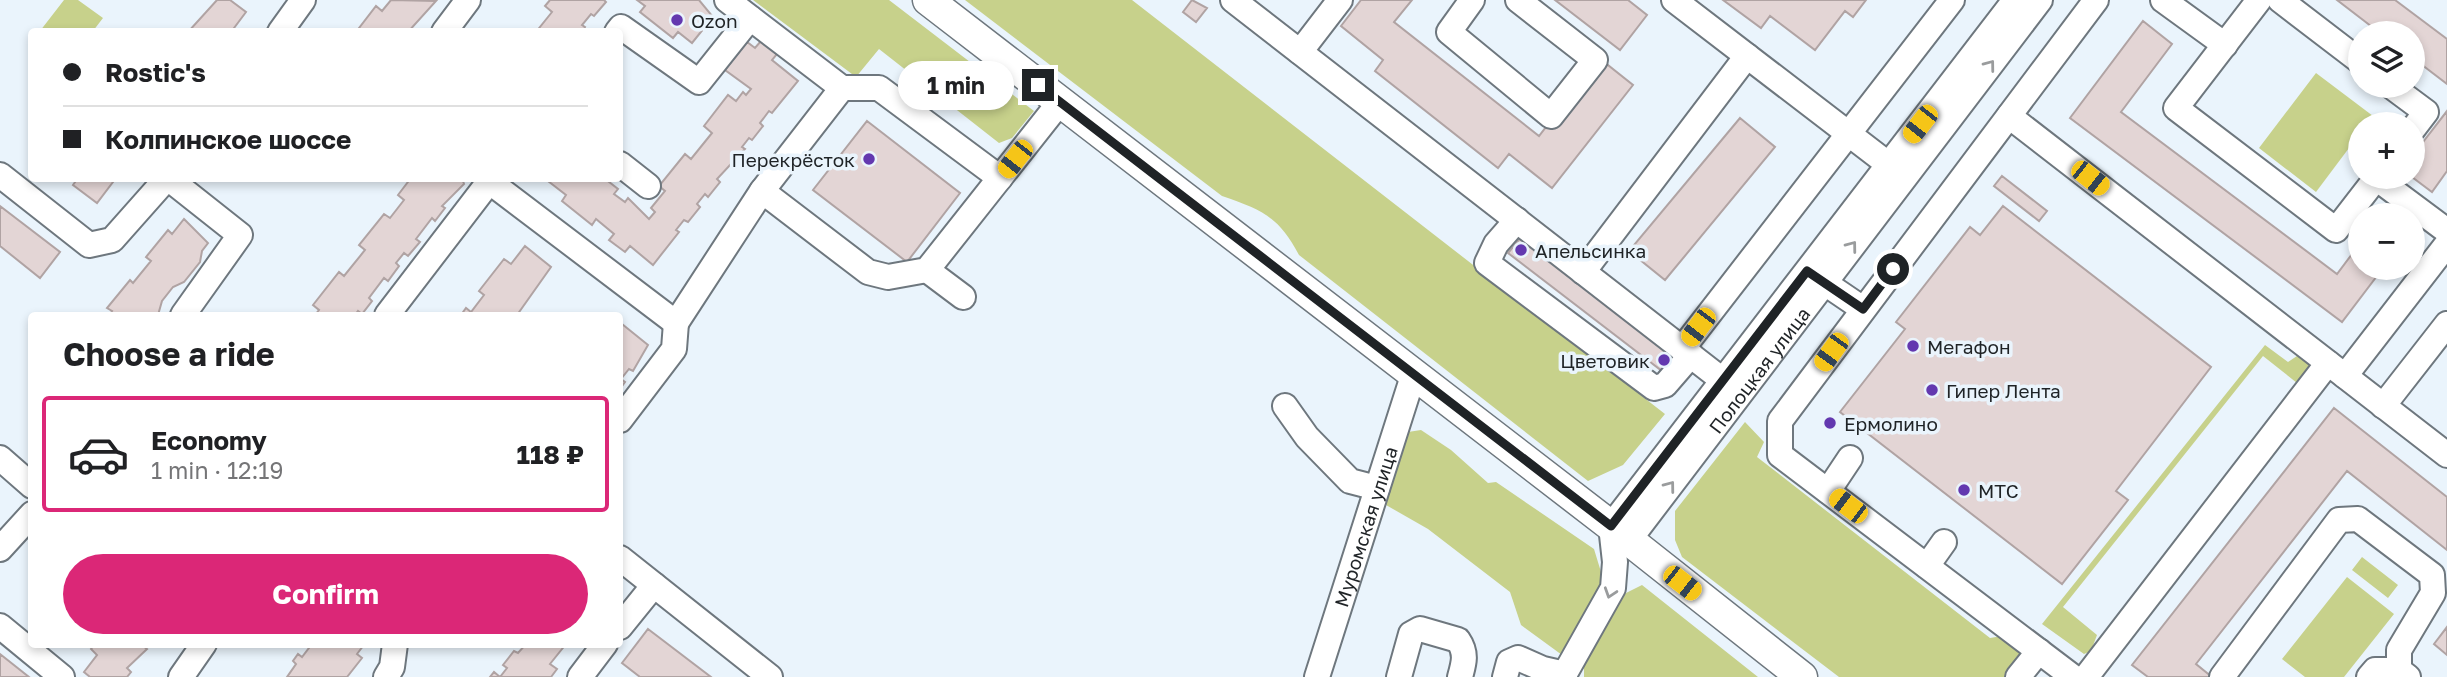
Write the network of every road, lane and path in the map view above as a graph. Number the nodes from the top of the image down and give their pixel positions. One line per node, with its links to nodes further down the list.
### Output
1 (303, 0): 18 (street)
2 (468, 0): 19 (street)
3 (727, 0): 17 (street)
4 (929, 0): 27 (main road)
5 (1233, 0): 22 (street)
6 (1340, 0): 22 (street)
7 (1472, 0): 8 (street)
8 (1518, 0)
9 (1674, 0): 24 (street)
10 (1952, 0): 30 (street)
11 (2015, 0): 32 (street, Полоцкая улица)
12 (2040, 0): 32 (street, Полоцкая улица, one-way to 12)
13 (2096, 0): 29 (street)
14 (2163, 0): 21 (street)
15 (2259, 0): 21 (street)
16 (2280, 0): 23 (street)
17 (750, 18): 20 (street); 25 (street)
18 (283, 28)
19 (447, 28)
20 (623, 28)
21 (2225, 44): 40 (street)
22 (1300, 52): 43 (street)
23 (2348, 52)
24 (1747, 56): 30 (street); 47 (street)
25 (842, 88): 34 (street); 42 (street)
26 (2408, 98): 28 (street)
27 (1060, 102): 34 (street); 57 (main road)
28 (2425, 113)
29 (2009, 116): 50 (street); 56 (street)
30 (1847, 133): 32 (street); 55 (street)
31 (623, 166): 39 (street)
32 (1896, 171): 48 (street, Полоцкая улица)
33 (0, 175): 35 (street)
34 (1000, 178): 46 (street)
35 (164, 182)
36 (173, 182): 51 (street)
37 (489, 182): 52 (street)
38 (494, 182): 53 (street)
39 (648, 186)
40 (2367, 189)
41 (2391, 189): 44 (street)
42 (762, 191): 46 (street); 53 (street)
43 (1517, 220): 47 (street); 55 (street)
44 (2447, 232)
45 (2447, 244): 56 (street)
46 (927, 271): 49 (street)
47 (1583, 272): 55 (street)
48 (1815, 277): 50 (street); 58 (street, Полоцкая улица)
49 (962, 297)
50 (1863, 309): 67 (street)
51 (185, 312)
52 (389, 312)
53 (676, 323): 61 (street)
54 (2447, 324): 60 (street)
55 (1686, 352): 58 (street)
56 (2336, 369): 60 (street); 96 (street)
57 (1413, 376): 66 (street, Муромская улица); 69 (main road)
58 (1731, 387): 69 (street, Полоцкая улица)
59 (1285, 406): 66 (street)
60 (2383, 406): 62 (street)
61 (623, 416)
62 (2447, 455)
63 (0, 458): 65 (street)
64 (1850, 458): 67 (street)
65 (28, 482)
66 (1377, 488): 89 (street, Муромская улица)
67 (1828, 491): 73 (street)
68 (28, 518): 71 (street)
69 (1620, 533): 83 (street, one-way to 83); 93 (main road)
70 (1944, 542): 73 (street)
71 (0, 549)
72 (623, 560): 74 (street)
73 (1927, 566): 80 (street)
74 (654, 585): 75 (street); 88 (street)
75 (623, 622)
76 (0, 625): 84 (street)
77 (201, 648): 85 (street)
78 (395, 648): 86 (street)
79 (596, 648): 87 (street)
80 (2039, 651): 94 (street); 95 (street)
81 (2404, 673): 82 (street); 97 (street)
82 (2231, 674)
83 (1564, 675): 92 (street)
84 (62, 677)
85 (181, 677)
86 (386, 677)
87 (580, 677)
88 (770, 677)
89 (1317, 677)
90 (1399, 677): 91 (street)
91 (1460, 677)
92 (1504, 677)
93 (1802, 677)
94 (2018, 677)
95 (2073, 677)
96 (2086, 677)
97 (2369, 677)

